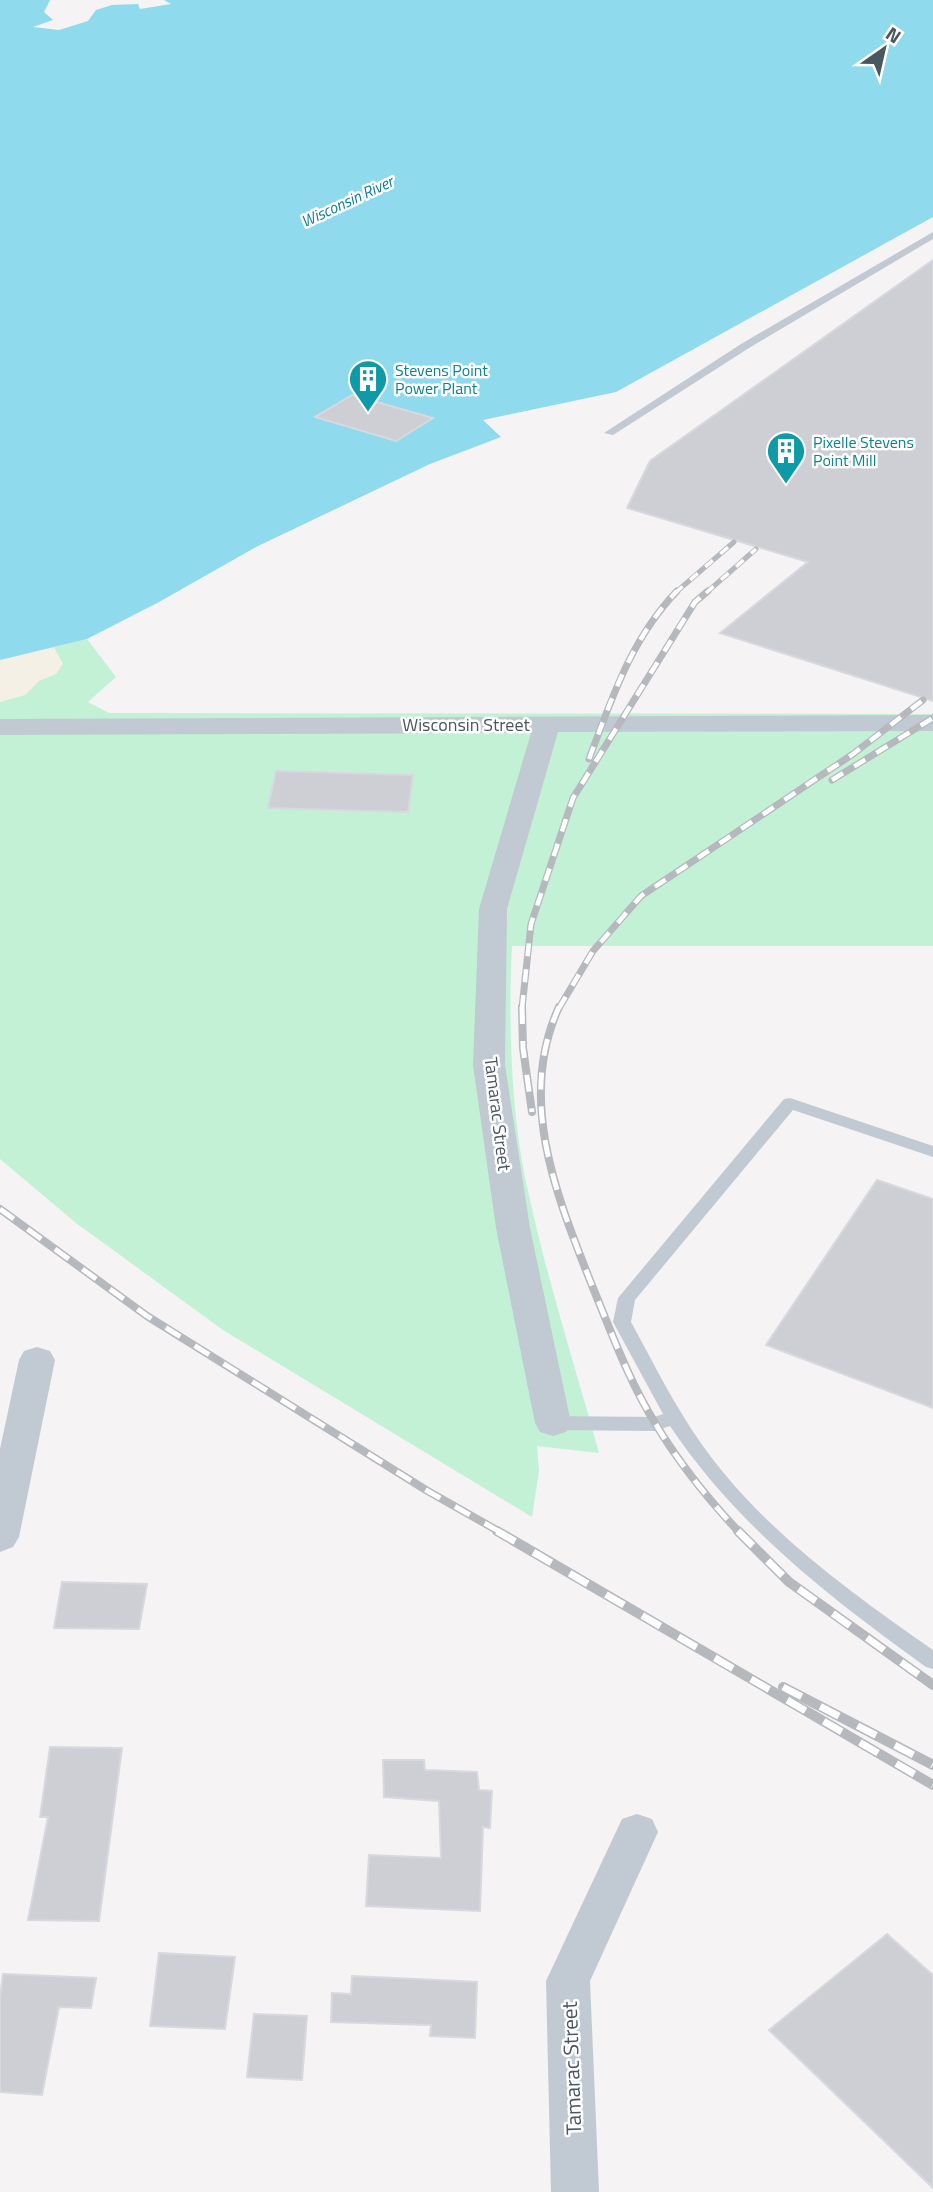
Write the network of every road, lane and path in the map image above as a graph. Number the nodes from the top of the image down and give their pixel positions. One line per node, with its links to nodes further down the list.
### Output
1 (933, 235): 2 (lane)
2 (609, 433)
3 (933, 723): 4 (street, Wisconsin Street)
4 (547, 724): 5 (street, Wisconsin Street); 9 (street, Tamarac Street)
5 (0, 727)
6 (933, 1152): 8 (lane)
7 (37, 1360): 10 (street)
8 (674, 1418): 9 (lane); 11 (lane)
9 (553, 1423)
10 (0, 1536)
11 (933, 1661)
12 (637, 1832): 13 (street, Tamarac Street)
13 (575, 2192)

